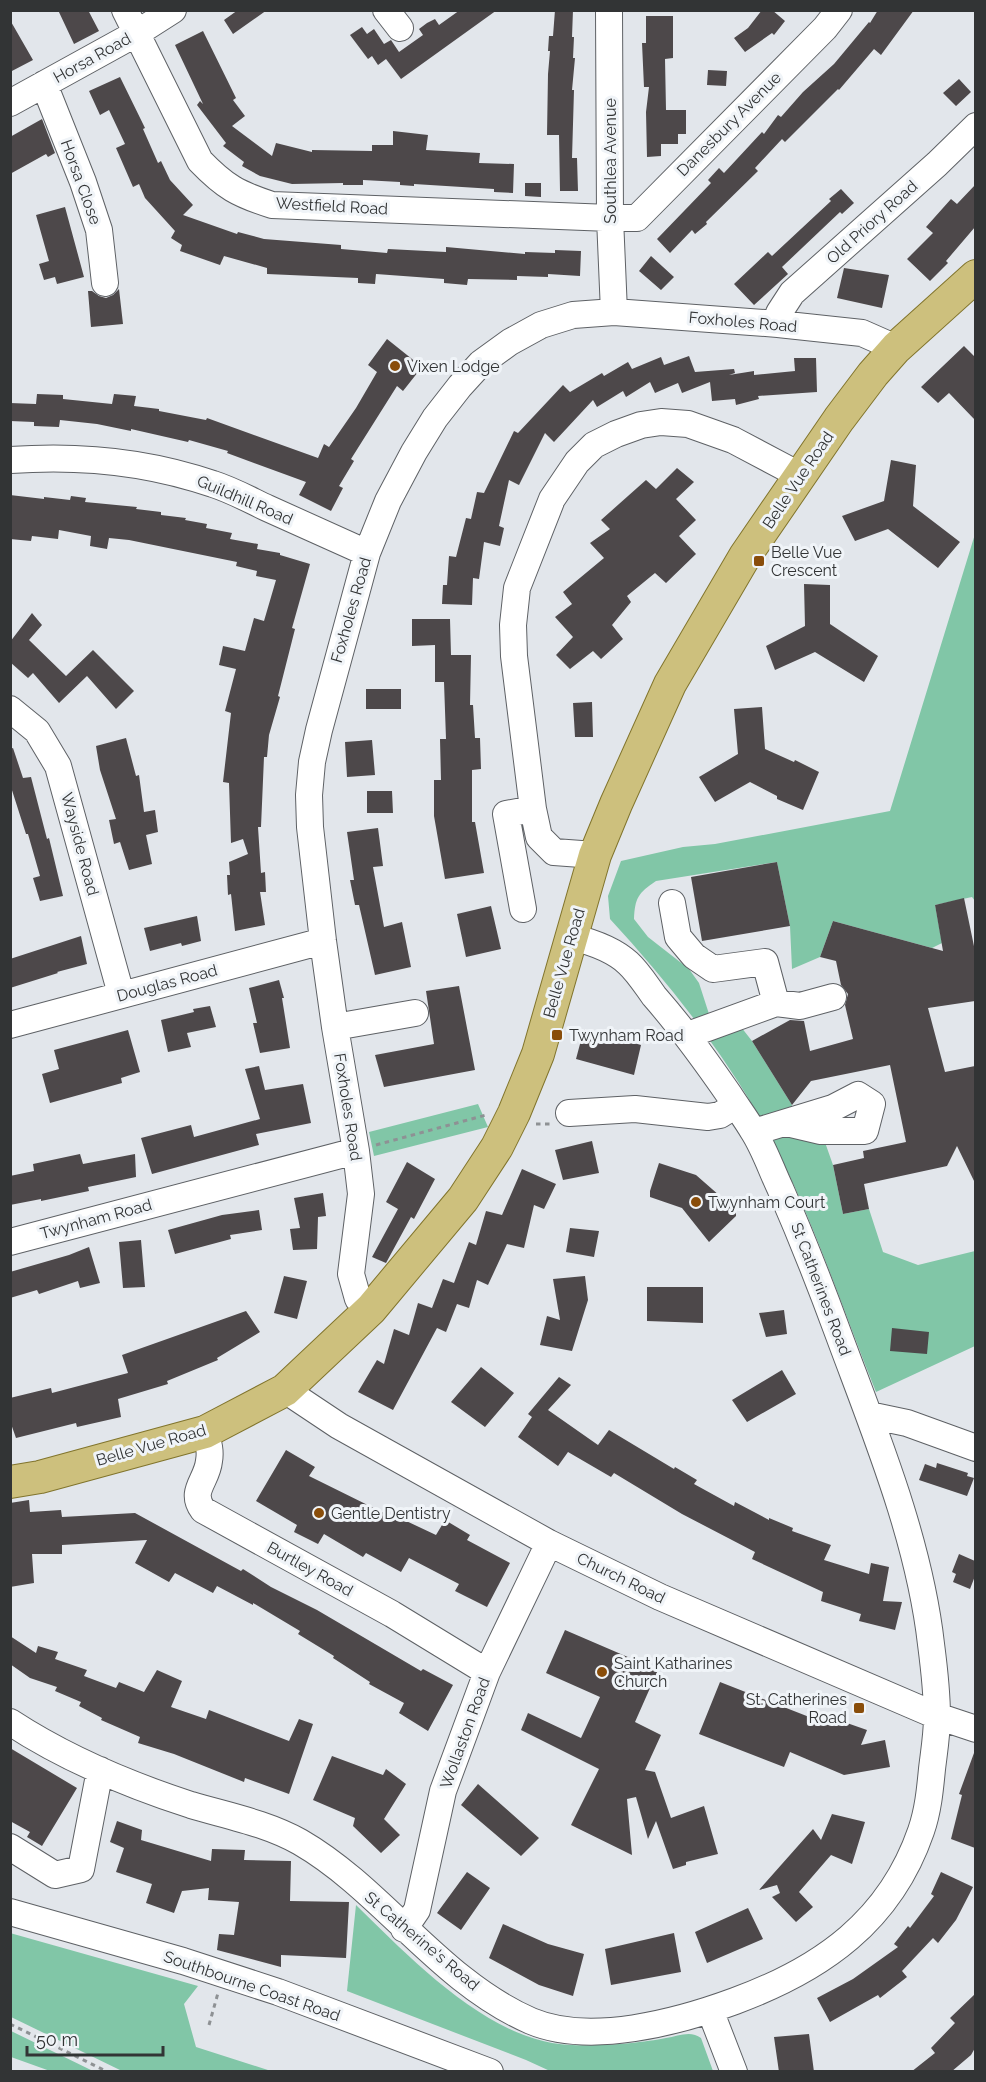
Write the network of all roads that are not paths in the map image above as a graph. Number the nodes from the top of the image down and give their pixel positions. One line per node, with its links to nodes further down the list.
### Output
1 (125, 10): 5 (street, Westfield Road)
2 (173, 10): 5 (street, Horsa Road)
3 (609, 10): 9 (street, Southlea Avenue)
4 (839, 10): 9 (street, Danesbury Avenue)
5 (137, 33): 6 (street, Horsa Road); 9 (street, Westfield Road)
6 (44, 84): 7 (street, Horsa Road); 11 (street, Horsa Close)
7 (10, 103)
8 (975, 126): 13 (street, Old Priory Road)
9 (610, 218): 12 (street, Southlea Avenue)
10 (975, 276): 14 (main road, Belle Vue Road)
11 (105, 283)
12 (614, 312): 13 (street, Foxholes Road); 17 (street, Foxholes Road)
13 (778, 324): 14 (street, Foxholes Road)
14 (896, 348): 16 (main road, Belle Vue Road)
15 (10, 460): 17 (street, Guildhill Road)
16 (801, 476): 19 (street); 20 (main road, Belle Vue Road)
17 (367, 553): 24 (street, Foxholes Road)
18 (10, 709): 25 (street, Wayside Road)
19 (533, 809): 20 (street); 22 (street)
20 (595, 855): 23 (main road, Belle Vue Road)
21 (672, 903): 27 (street)
22 (523, 909)
23 (572, 937): 31 (street, St Catherines Road); 38 (main road, Belle Vue Road)
24 (323, 941): 25 (street, Douglas Road); 30 (street, Foxholes Road)
25 (121, 994): 29 (street, Douglas Road)
26 (833, 997): 27 (street)
27 (776, 1003): 31 (street)
28 (415, 1013): 30 (street)
29 (10, 1026)
30 (335, 1027): 36 (street, Foxholes Road)
31 (688, 1035): 32 (street, St Catherines Road)
32 (736, 1105): 33 (street); 35 (street, St Catherines Road)
33 (569, 1113)
34 (787, 1123): 35 (street)
35 (754, 1132): 40 (street, St Catherines Road)
36 (356, 1151): 37 (street, Twynham Road); 38 (street, Foxholes Road)
37 (10, 1242)
38 (370, 1309): 39 (main road, Belle Vue Road)
39 (285, 1390): 41 (main road, Belle Vue Road); 44 (street, Church Road)
40 (869, 1415): 42 (street); 46 (street, St Catherines Road)
41 (205, 1432): 43 (main road, Belle Vue Road); 45 (street, Burtley Road)
42 (975, 1448)
43 (10, 1482)
44 (549, 1543): 45 (street, Wollaston Road); 46 (street, Church Road)
45 (487, 1672): 52 (street, Wollaston Road)
46 (937, 1716): 48 (street, Church Road); 53 (street, St Catherine's Road)
47 (10, 1722): 49 (street, St Catherine's Road)
48 (975, 1729)
49 (100, 1770): 50 (street); 52 (street, St Catherine's Road)
50 (10, 1847)
51 (10, 1912): 54 (street, Southbourne Coast Road)
52 (404, 1929): 53 (street, St Catherine's Road)
53 (710, 2010): 55 (street)
54 (490, 2072)
55 (734, 2072)

